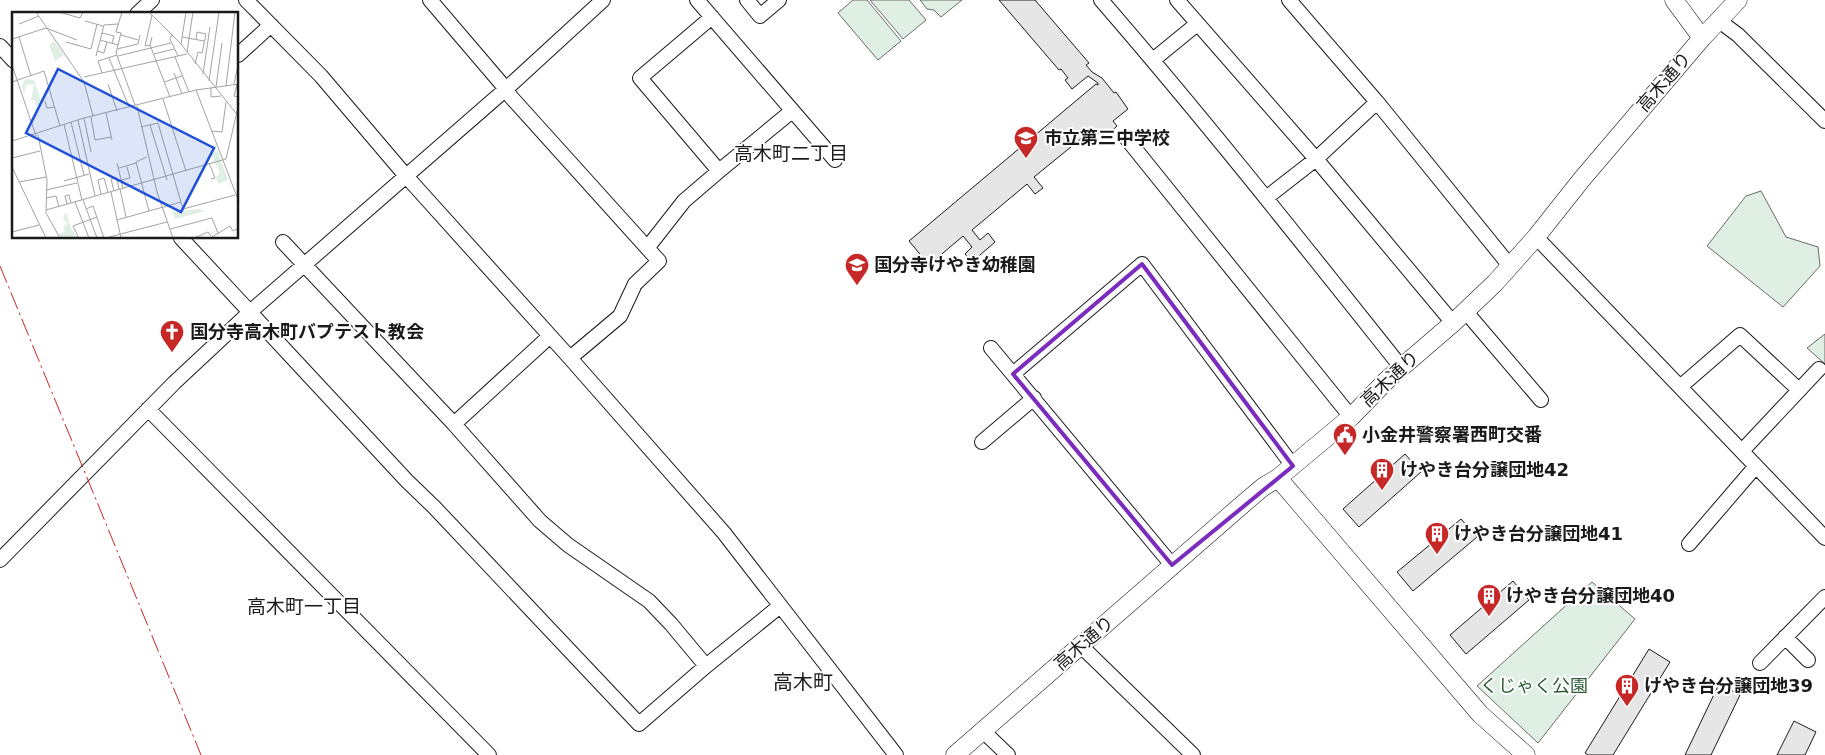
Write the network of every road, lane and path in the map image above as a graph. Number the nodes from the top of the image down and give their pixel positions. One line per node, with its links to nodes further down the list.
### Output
1 (152, 0): 13 (street)
2 (246, 0): 17 (street)
3 (430, 0): 23 (street)
4 (603, 0): 23 (street)
5 (698, 0): 14 (street)
6 (747, 0): 7 (street)
7 (779, 0)
8 (1101, 0): 22 (street)
9 (1177, 0): 16 (street)
10 (1289, 0): 24 (street)
11 (1674, 0): 18 (street)
12 (1738, 0): 15 (street, 高木通り)
13 (140, 12)
14 (712, 17): 25 (street); 30 (street)
15 (1718, 20): 18 (street, 高木通り); 26 (street)
16 (1197, 24): 22 (street); 28 (street)
17 (271, 25): 20 (street); 31 (street)
18 (1702, 38): 33 (street, 高木通り)
19 (0, 46): 21 (street)
20 (239, 54)
21 (12, 59)
22 (1153, 60): 32 (street)
23 (506, 89): 31 (street); 36 (street)
24 (1377, 102): 28 (street); 38 (street)
25 (792, 111): 29 (street); 30 (street)
26 (1825, 121)
27 (1127, 139): 52 (street)
28 (1316, 159): 32 (street); 40 (street)
29 (835, 160)
30 (719, 171): 36 (street)
31 (406, 176): 37 (street); 41 (street)
32 (1266, 198): 44 (street)
33 (1536, 237): 38 (street, 高木通り); 47 (street)
34 (182, 239): 39 (street)
35 (283, 242): 37 (street)
36 (648, 247): 43 (street)
37 (303, 264): 39 (street); 53 (street)
38 (1510, 266): 40 (street, 高木通り)
39 (250, 312): 51 (street); 69 (street)
40 (1460, 317): 44 (street, 高木通り); 50 (street)
41 (550, 336): 43 (street); 53 (street)
42 (991, 348): 46 (street)
43 (570, 358): 64 (street)
44 (1401, 367): 52 (street, 高木通り)
45 (1819, 369): 48 (street)
46 (1013, 374): 49 (street); 56 (street)
47 (1680, 387): 48 (street); 55 (street)
48 (1799, 390): 55 (street)
49 (1034, 398): 54 (street); 62 (street)
50 (1541, 400)
51 (148, 409): 61 (street); 71 (street)
52 (1351, 417): 56 (street, 高木通り)
53 (454, 424): 69 (street)
54 (982, 442)
55 (1742, 451): 57 (street)
56 (1293, 466): 58 (street, 高木通り)
57 (1756, 466): 59 (street); 60 (street)
58 (1278, 478): 62 (street, 高木通り); 76 (street)
59 (1825, 538)
60 (1689, 544)
61 (0, 560)
62 (1172, 565): 66 (street, 高木通り)
63 (1825, 598): 65 (street)
64 (780, 606): 69 (street); 72 (street)
65 (1785, 637): 67 (street); 68 (street)
66 (1081, 646): 70 (street, 高木通り); 75 (street)
67 (1808, 660)
68 (1760, 663)
69 (706, 666)
70 (984, 732): 73 (street, 高木通り); 74 (street)
71 (489, 755)
72 (896, 755)
73 (955, 755)
74 (1008, 755)
75 (1193, 755)
76 (1526, 755)

